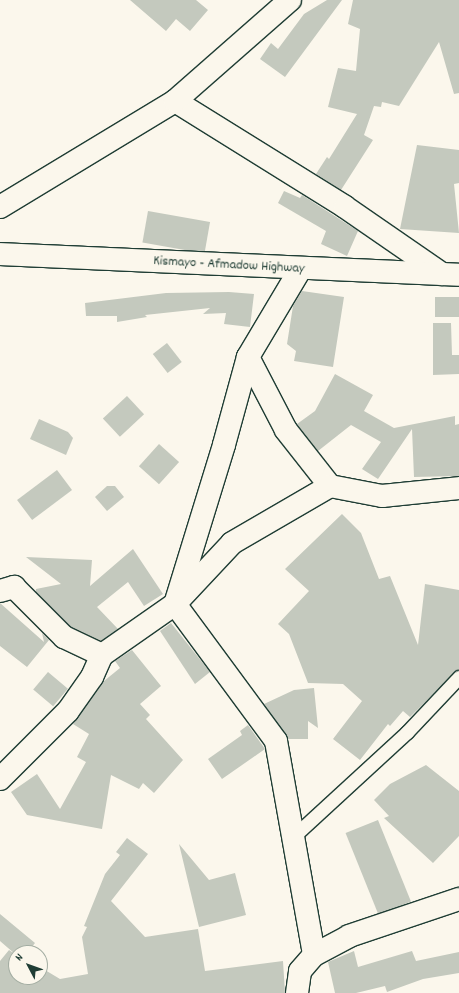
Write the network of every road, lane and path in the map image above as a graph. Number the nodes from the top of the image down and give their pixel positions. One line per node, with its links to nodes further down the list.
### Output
1 (290, 0): 2 (street)
2 (175, 101): 3 (street); 6 (street)
3 (0, 207)
4 (0, 254): 5 (street, Kismayo - Afmadow Highway)
5 (301, 268): 6 (street, Kismayo - Afmadow Highway); 7 (street)
6 (451, 275)
7 (248, 357): 8 (street); 11 (street)
8 (330, 486): 9 (street); 11 (street)
9 (459, 488)
10 (0, 591): 12 (street)
11 (175, 604): 12 (street); 15 (street)
12 (102, 655): 14 (street)
13 (459, 677): 15 (lane)
14 (0, 780)
15 (295, 835): 17 (street)
16 (459, 898): 17 (street)
17 (314, 955): 18 (street)
18 (297, 993)

